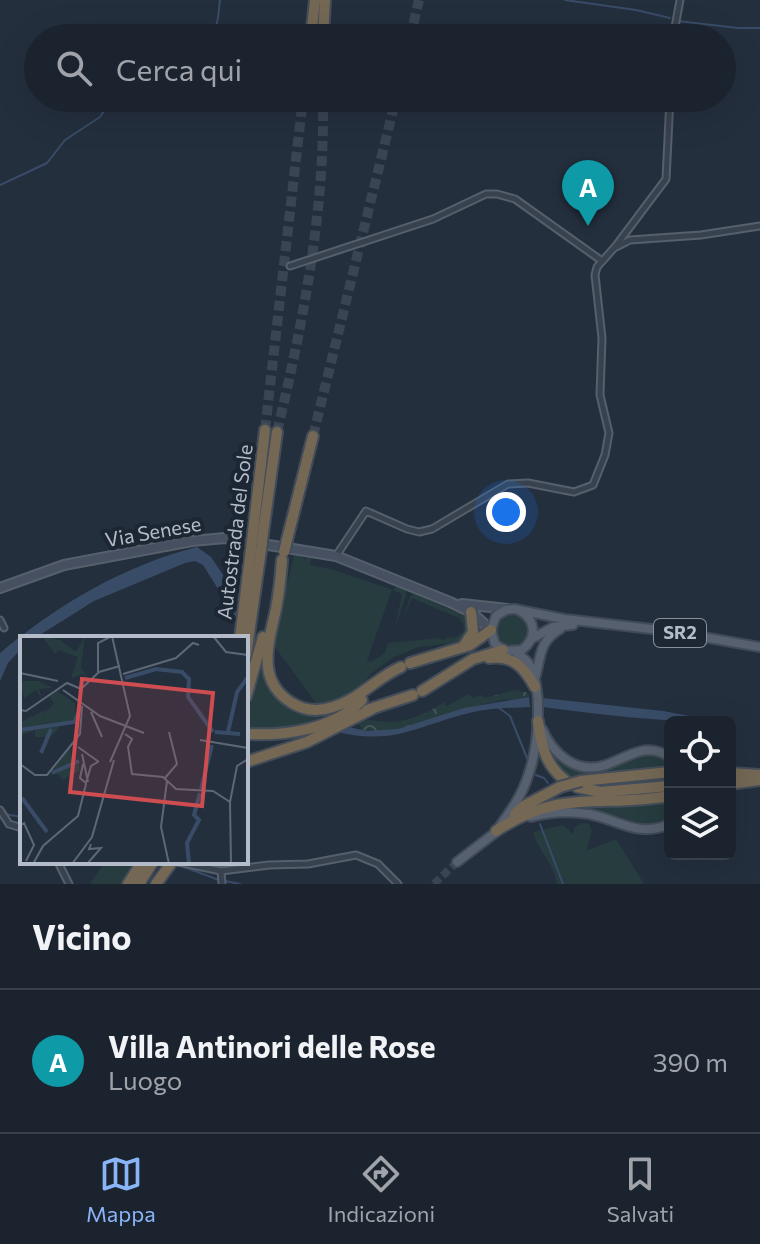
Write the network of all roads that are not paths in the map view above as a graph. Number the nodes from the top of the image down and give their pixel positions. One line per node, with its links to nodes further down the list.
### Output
1 (315, 0): 4 (highway)
2 (325, 0): 5 (highway)
3 (680, 0): 6 (street)
4 (312, 24)
5 (324, 24)
6 (676, 24)
7 (669, 112): 9 (street)
8 (760, 226): 9 (street)
9 (614, 248): 10 (street)
10 (602, 261): 11 (street); 17 (street)
11 (290, 266)
12 (265, 430): 15 (highway, Autostrada del Sole)
13 (277, 432): 15 (highway, Autostrada del Sole)
14 (313, 436): 34 (highway, Autostrada del Sole)
15 (258, 532): 16 (highway, Autostrada del Sole, bridge)
16 (254, 551): 27 (highway); 28 (highway, Autostrada del Sole)
17 (336, 556): 18 (main road, Via Senese / SR2); 19 (main road, Via Senese / SR2)
18 (0, 588)
19 (450, 602): 20 (main road, Via Senese / SR2); 21 (main road, Via Senese / SR2)
20 (514, 610): 23 (main road, SR2); 26 (main road); 29 (main road)
21 (471, 612): 26 (main road, Via Senese / SR2); 31 (highway)
22 (0, 620): 25 (street)
23 (599, 624): 24 (main road, SR2); 30 (main road, SR2)
24 (569, 625): 29 (main road, SR2); 36 (main road)
25 (4, 628)
26 (491, 630): 31 (highway); 32 (main road, SR2)
27 (241, 636)
28 (242, 636)
29 (532, 639): 33 (main road, SR2); 36 (main road)
30 (760, 647)
31 (462, 648): 38 (highway)
32 (503, 650): 33 (main road); 35 (highway)
33 (515, 652): 37 (main road)
34 (263, 655): 39 (highway, Autostrada del Sole); 40 (highway)
35 (461, 668): 37 (highway); 40 (highway)
36 (536, 675): 37 (main road)
37 (535, 687): 41 (main road)
38 (369, 688): 40 (highway); 40 (highway)
39 (248, 692)
40 (347, 713): 42 (highway); 44 (highway)
41 (538, 721): 43 (main road); 49 (highway); 56 (main road)
42 (248, 734)
43 (664, 753)
44 (248, 761)
45 (664, 773): 50 (highway)
46 (736, 774): 47 (highway)
47 (760, 778): 48 (highway)
48 (736, 781)
49 (562, 784): 50 (highway, bridge); 56 (highway)
50 (579, 784): 51 (highway)
51 (664, 787)
52 (664, 796): 56 (highway)
53 (0, 810): 55 (street)
54 (664, 825): 56 (main road)
55 (20, 829)
56 (496, 831): 57 (main road)
57 (457, 862)
58 (59, 864): 65 (street)
59 (141, 864): 66 (highway)
60 (152, 864): 67 (highway)
61 (164, 864): 68 (highway)
62 (170, 864): 68 (highway)
63 (188, 864): 64 (street)
64 (221, 871): 69 (street); 70 (street)
65 (69, 884)
66 (128, 884)
67 (139, 884)
68 (154, 884)
69 (222, 884)
70 (398, 884)

